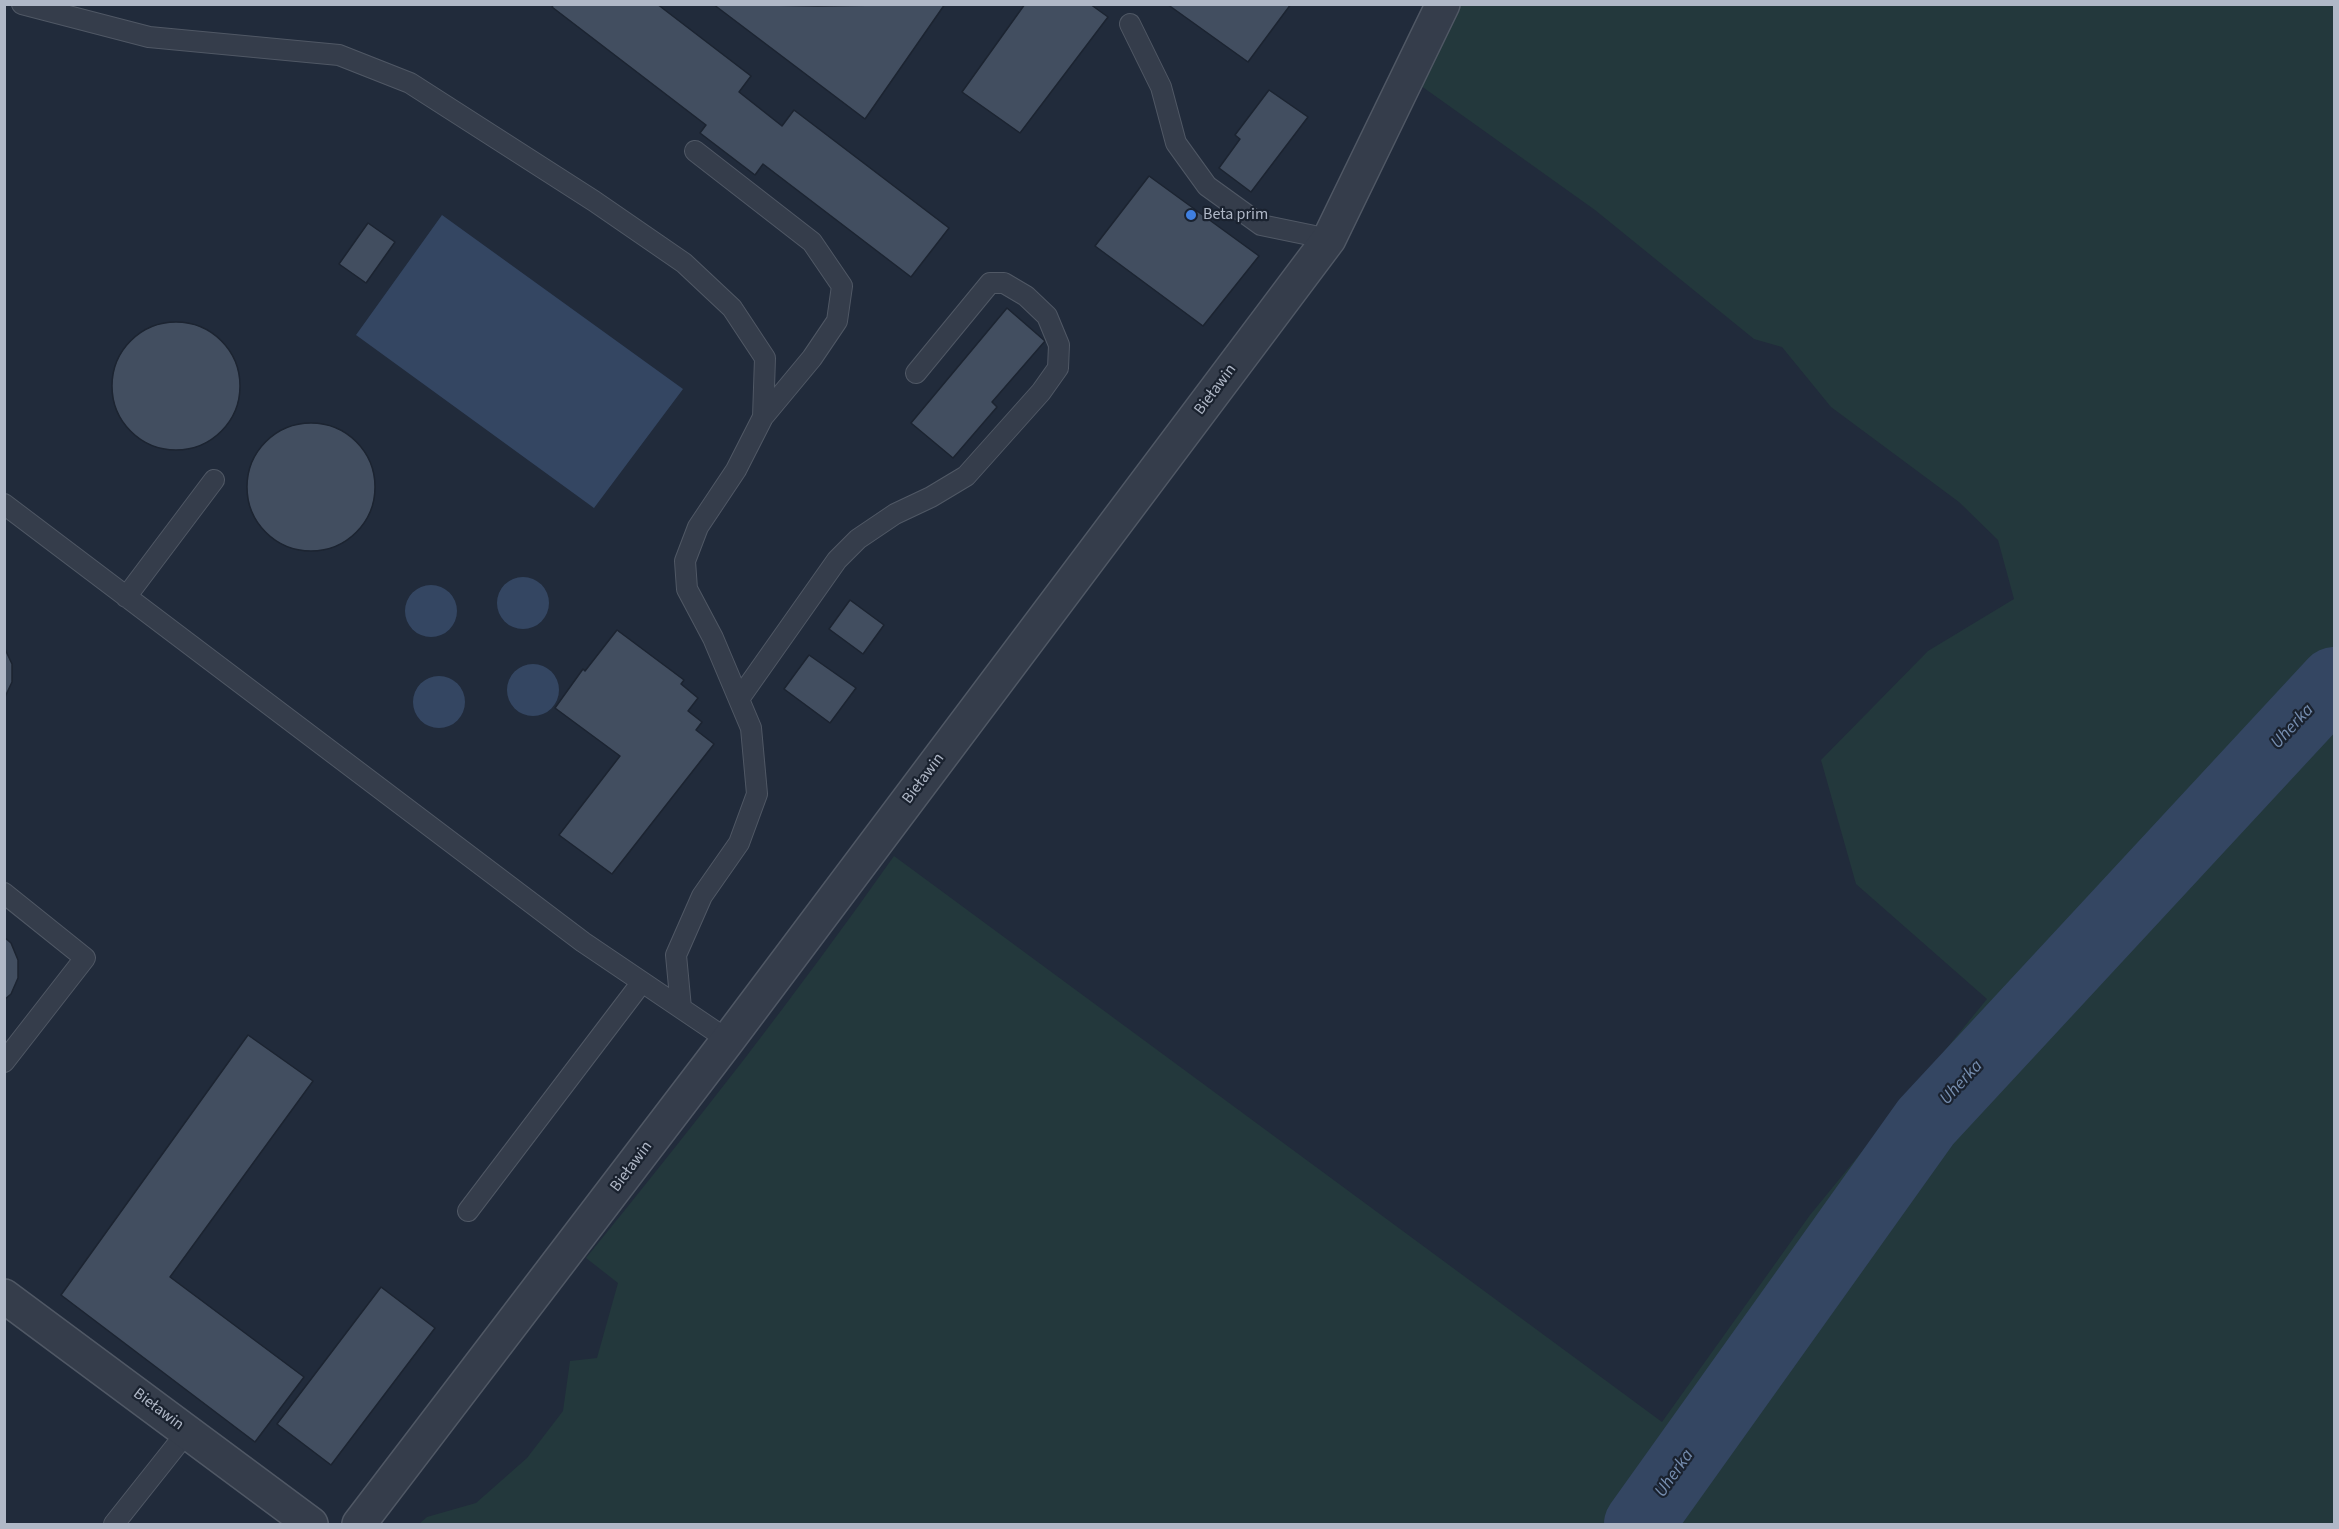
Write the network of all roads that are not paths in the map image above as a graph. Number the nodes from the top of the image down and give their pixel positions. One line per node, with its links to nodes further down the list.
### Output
1 (22, 4): 7 (lane)
2 (1437, 6): 5 (street, Bieławin)
3 (1130, 24): 5 (lane)
4 (695, 151): 7 (lane)
5 (1329, 239): 15 (street, Bieławin)
6 (916, 373): 11 (lane)
7 (763, 417): 11 (lane)
8 (214, 480): 10 (lane)
9 (4, 504): 10 (lane)
10 (126, 597): 13 (lane)
11 (739, 699): 14 (lane)
12 (4, 893): 16 (lane)
13 (642, 982): 14 (lane); 17 (lane)
14 (681, 1008): 15 (lane)
15 (728, 1040): 22 (street, Bieławin)
16 (4, 1062)
17 (468, 1211)
18 (4, 1296): 19 (street, Bieławin)
19 (188, 1432): 20 (lane); 21 (street, Bieławin)
20 (114, 1524)
21 (309, 1524)
22 (359, 1524)

